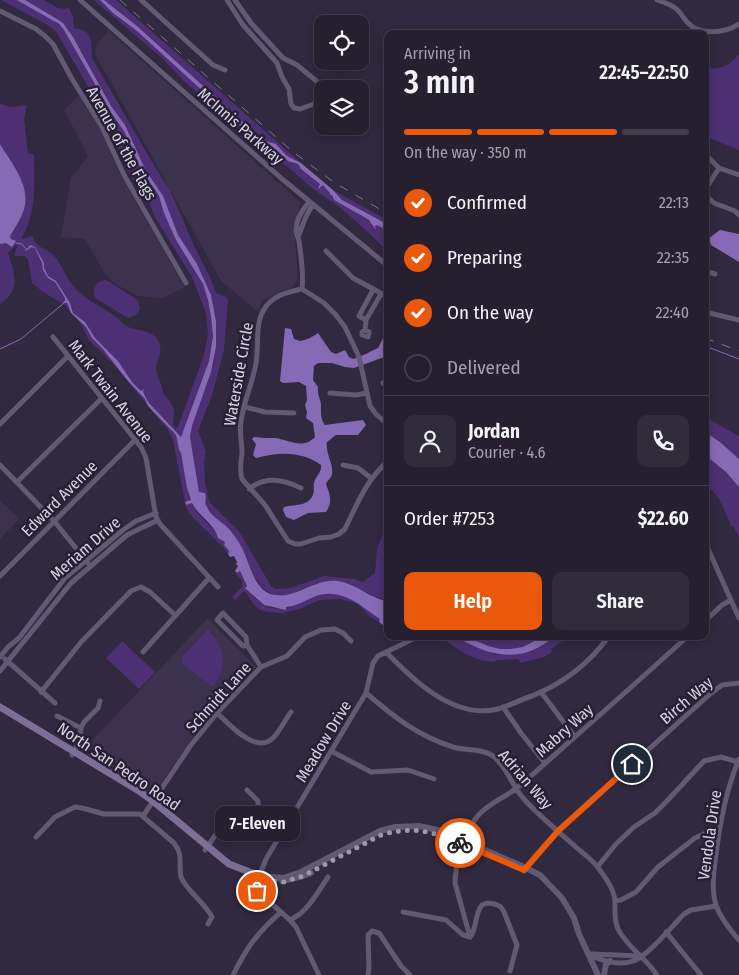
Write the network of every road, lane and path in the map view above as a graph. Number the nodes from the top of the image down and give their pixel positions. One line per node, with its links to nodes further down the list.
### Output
1 (80, 0): 16 (street, McInnis Parkway)
2 (141, 0): 8 (street)
3 (227, 0): 10 (street)
4 (235, 0): 9 (street)
5 (657, 0): 7 (street)
6 (0, 11): 22 (street, Avenue of the Flags)
7 (739, 24)
8 (225, 70)
9 (315, 80)
10 (314, 105)
11 (709, 158): 12 (street)
12 (719, 168): 13 (street); 14 (street)
13 (739, 175)
14 (709, 184)
15 (709, 199): 17 (street)
16 (311, 203): 19 (street, McInnis Parkway); 23 (street)
17 (739, 215)
18 (326, 250): 24 (street)
19 (384, 263)
20 (709, 272): 21 (street)
21 (715, 274)
22 (186, 283)
23 (302, 289): 31 (street); 36 (street, Waterside Circle)
24 (373, 290): 25 (street); 29 (street)
25 (381, 294): 26 (street); 29 (street)
26 (384, 295)
27 (709, 313): 28 (street)
28 (739, 319)
29 (366, 320): 31 (street)
30 (53, 337): 32 (street, Mark Twain Avenue)
31 (352, 340): 33 (street)
32 (68, 356): 35 (street, Mark Twain Avenue); 39 (street)
33 (367, 393): 34 (street); 38 (street)
34 (330, 394)
35 (102, 398): 40 (street, Mark Twain Avenue); 45 (street)
36 (245, 407): 37 (street); 47 (street, Waterside Circle)
37 (294, 413)
38 (384, 421)
39 (0, 424)
40 (136, 439): 48 (street, Mark Twain Avenue); 50 (street, Edward Avenue)
41 (0, 465): 45 (street)
42 (343, 465): 44 (street)
43 (384, 465): 44 (street, Waterside Circle)
44 (372, 478): 47 (street, Waterside Circle)
45 (17, 482): 50 (street)
46 (301, 488): 47 (street)
47 (249, 489)
48 (156, 513): 49 (street, Mark Twain Avenue); 52 (street, Meriam Drive)
49 (158, 520): 53 (street, Meriam Drive); 55 (street, Mark Twain Avenue)
50 (54, 521): 52 (street); 54 (street, Edward Avenue)
51 (709, 551): 57 (street)
52 (86, 560): 53 (street); 68 (street, Meriam Drive)
53 (90, 566): 69 (street, Meriam Drive)
54 (0, 576)
55 (209, 578): 56 (street, Mark Twain Avenue); 58 (street)
56 (218, 587)
57 (731, 600): 59 (street); 60 (street)
58 (175, 615): 66 (street); 73 (street)
59 (709, 617)
60 (739, 618)
61 (351, 640): 70 (street, Schmidt Lane)
62 (411, 640): 67 (street, Meadow Drive)
63 (606, 640): 74 (street)
64 (683, 640): 84 (street, Mabry Way)
65 (247, 645): 65 (street); 70 (street)
66 (143, 652)
67 (386, 652): 75 (street, Meadow Drive); 78 (street)
68 (0, 657): 69 (street)
69 (8, 661): 71 (street, Meriam Drive); 73 (street)
70 (261, 667): 81 (street, Schmidt Lane)
71 (0, 671)
72 (739, 683): 94 (street, Birch Way)
73 (41, 692): 77 (street)
74 (541, 692): 78 (street); 84 (street)
75 (366, 693): 85 (street, Meadow Drive); 90 (street, Adrian Way)
76 (100, 701): 83 (street)
77 (55, 704)
78 (503, 707): 88 (street)
79 (0, 708): 86 (main road, North San Pedro Road)
80 (291, 712): 81 (street)
81 (217, 713): 92 (street, Schmidt Lane)
82 (57, 716): 83 (street)
83 (81, 728): 86 (street)
84 (574, 736): 88 (street, Mabry Way)
85 (331, 751): 89 (street); 102 (street, Meadow Drive)
86 (73, 753): 92 (main road, North San Pedro Road)
87 (738, 760): 95 (street, Vendola Drive); 99 (street)
88 (545, 763): 90 (street, Mabry Way)
89 (434, 779)
90 (516, 789): 94 (street, Adrian Way); 97 (street, Mabry Way)
91 (247, 790): 98 (street)
92 (153, 804): 93 (street, Schmidt Lane); 98 (main road, North San Pedro Road)
93 (144, 816): 96 (street); 108 (street)
94 (558, 831): 99 (street, Adrian Way); 100 (street, Birch Way)
95 (719, 835): 103 (street); 104 (street, Vendola Drive)
96 (36, 837)
97 (464, 843): 100 (street, North San Pedro Road); 102 (street, North San Pedro Road); 110 (street, Mabry Way)
98 (206, 848): 102 (main road, North San Pedro Road)
99 (598, 866): 103 (street, Adrian Way)
100 (525, 869): 112 (street, North San Pedro Road)
101 (328, 877): 107 (street)
102 (259, 878): 105 (street)
103 (615, 901): 113 (street, Adrian Way)
104 (716, 906): 109 (street); 111 (street, Vendola Drive)
105 (281, 912): 107 (street); 116 (street)
106 (403, 912): 110 (street)
107 (290, 920): 117 (street)
108 (208, 924)
109 (666, 932): 113 (street); 123 (street)
110 (470, 937): 115 (street)
111 (739, 940)
112 (588, 954): 113 (street); 114 (street); 120 (street, North San Pedro Road)
113 (640, 956): 114 (street); 122 (street, Adrian Way)
114 (610, 961): 121 (street)
115 (510, 971)
116 (233, 975)
117 (319, 975)
118 (368, 975): 119 (street)
119 (410, 975)
120 (598, 975)
121 (604, 975)
122 (656, 975)
123 (701, 975)

